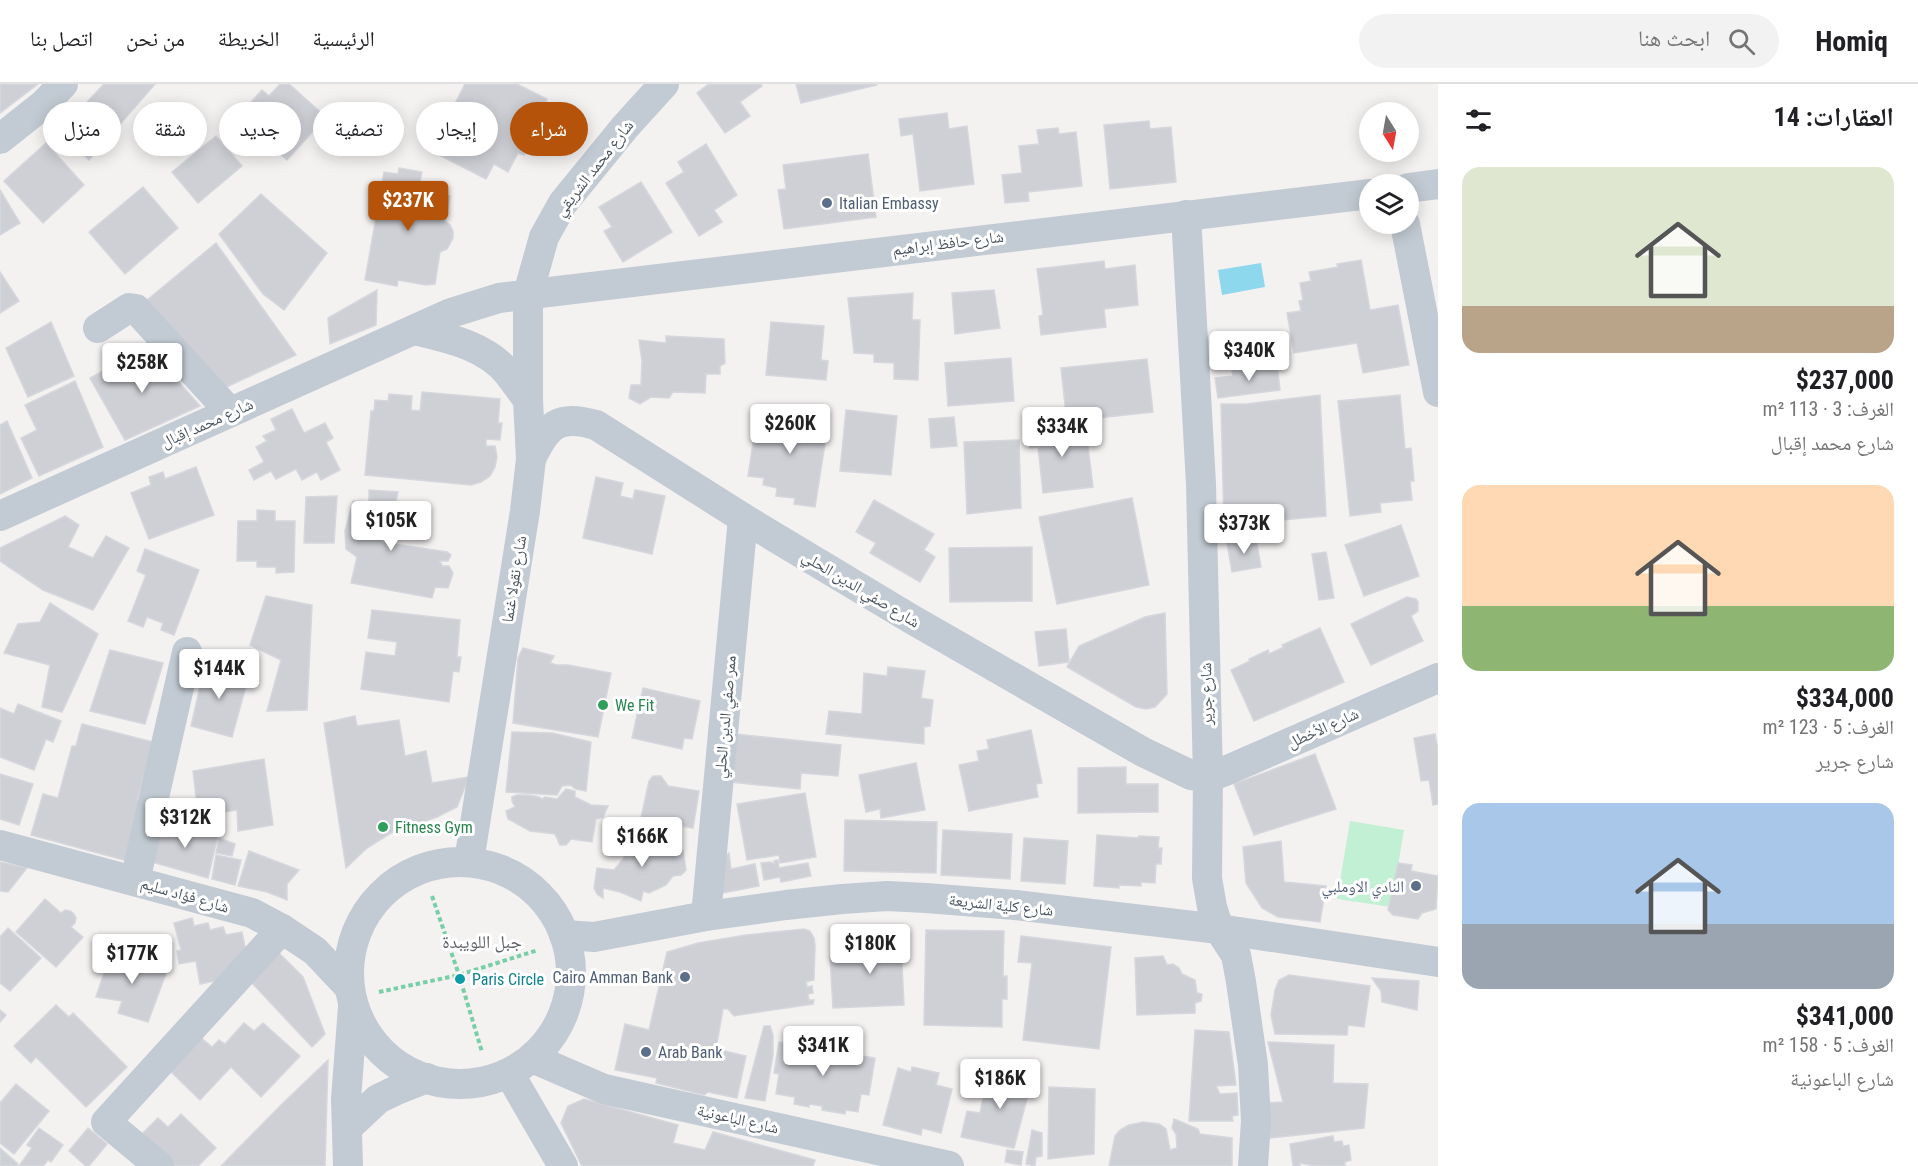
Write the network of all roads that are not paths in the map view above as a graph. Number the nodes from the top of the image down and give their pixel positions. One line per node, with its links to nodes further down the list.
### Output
1 (63, 84): 3 (street)
2 (664, 84): 9 (street, شارع محمد الشريقي)
3 (0, 139)
4 (1438, 184): 5 (street)
5 (1419, 187)
6 (1359, 195): 7 (street, شارع حافظ إبراهيم)
7 (1186, 215): 9 (street, شارع حافظ إبراهيم); 20 (street, شارع جرير)
8 (1407, 234): 12 (street)
9 (528, 294): 11 (street, شارع محمد إقبال); 13 (street, شارع نقولا غنما)
10 (98, 328): 14 (street)
11 (414, 330): 13 (street); 14 (street, شارع محمد إقبال)
12 (1438, 392)
13 (528, 400): 15 (street, شارع نقولا غنما)
14 (230, 412): 16 (street, شارع محمد إقبال)
15 (531, 459): 17 (street, شارع صفي الدين الحلي); 22 (street, شارع نقولا غنما)
16 (0, 516)
17 (743, 518): 20 (street, شارع صفي الدين الحلي); 24 (street, ممر صفي الدين الحلي)
18 (187, 652): 23 (street)
19 (1438, 678): 20 (street, شارع الأخطل)
20 (1208, 777): 26 (street, شارع جرير)
21 (0, 845): 23 (street, شارع فؤاد سليم)
22 (469, 861): 27 (street); 29 (street)
23 (135, 881): 25 (street, شارع فؤاد سليم)
24 (706, 916): 26 (street, شارع كلية الشريعة); 27 (street, شارع كلية الشريعة)
25 (282, 929): 29 (street, شارع فؤاد سليم); 33 (street)
26 (1219, 929): 28 (street, شارع كلية الشريعة); 37 (street, شارع جرير)
27 (564, 935): 30 (street)
28 (1438, 962)
29 (351, 997): 31 (street); 32 (street)
30 (521, 1066): 31 (street); 35 (street); 36 (street, شارع الباعونية)
31 (427, 1078): 32 (street)
32 (347, 1128): 34 (street)
33 (159, 1166)
34 (348, 1166)
35 (563, 1166)
36 (949, 1166)
37 (1253, 1166)

